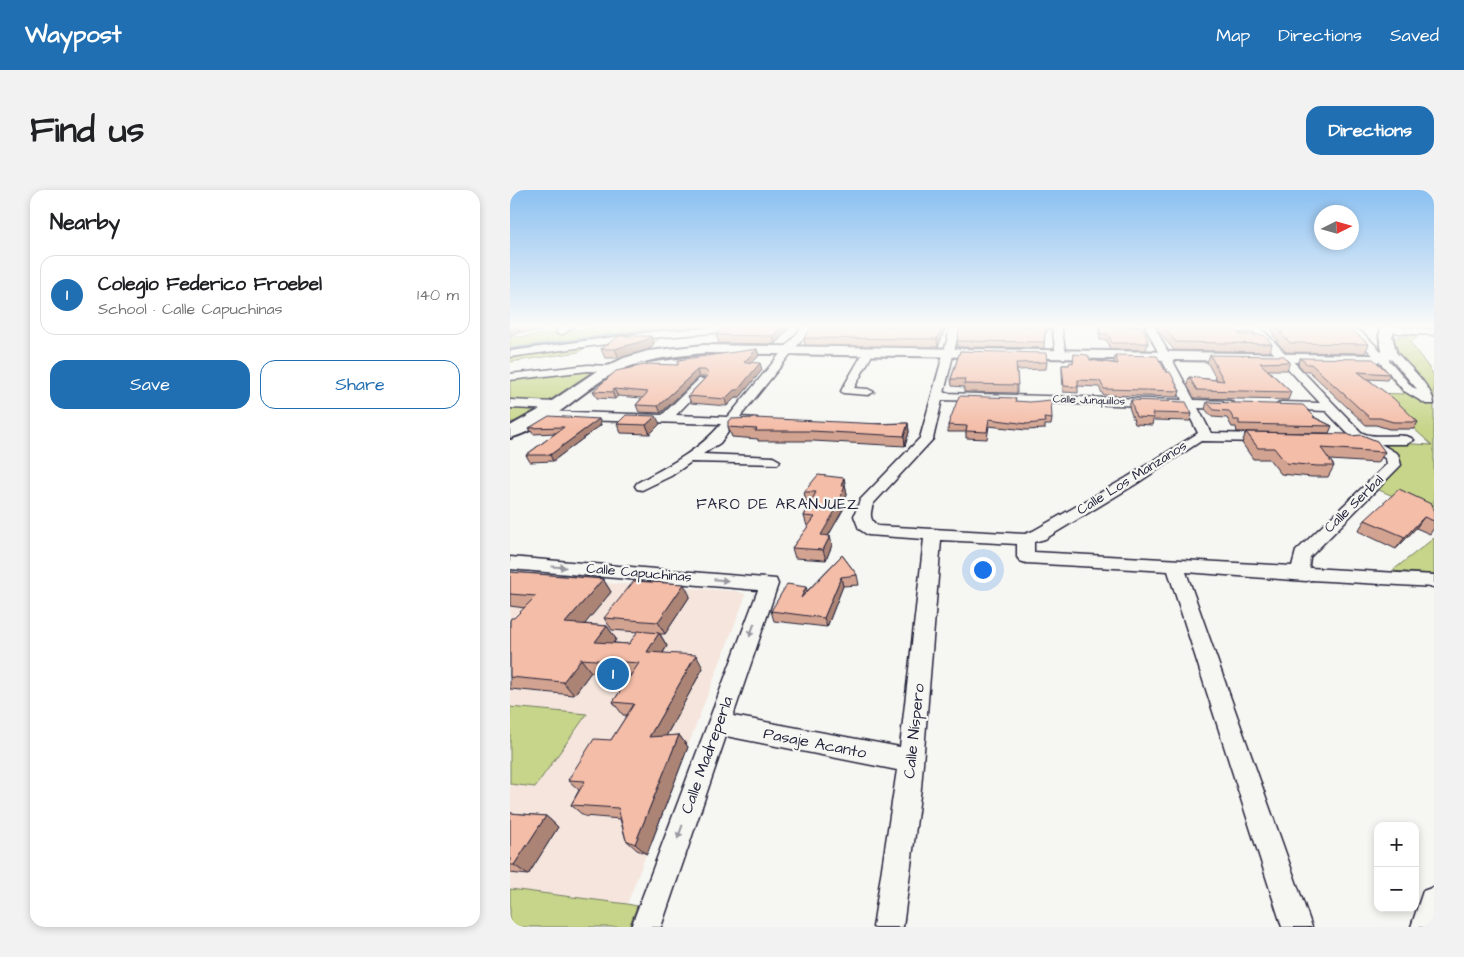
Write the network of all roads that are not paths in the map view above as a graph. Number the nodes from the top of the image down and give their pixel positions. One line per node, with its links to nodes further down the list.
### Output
1 (635, 360): 8 (main road)
2 (781, 360): 21 (street)
3 (864, 360): 11 (street)
4 (946, 360): 12 (street)
5 (1167, 360): 14 (street)
6 (1288, 360): 18 (street)
7 (1392, 360): 15 (street)
8 (608, 371): 9 (street); 19 (main road)
9 (510, 378)
10 (703, 380): 20 (street)
11 (868, 392)
12 (938, 396): 14 (street, Calle Junquillos); 32 (street, Calle Los Manzanos)
13 (510, 404): 19 (street)
14 (1190, 404): 16 (street, Calle Junquillos); 24 (street)
15 (1432, 404)
16 (1246, 405)
17 (1264, 405): 18 (street)
18 (1330, 407): 28 (street)
19 (550, 410): 20 (street); 23 (main road)
20 (666, 418): 21 (street)
21 (732, 421): 22 (street); 29 (street)
22 (761, 422)
23 (510, 432)
24 (1206, 436): 25 (street, Calle Los Manzanos); 33 (street, Calle Los Manzanos)
25 (1282, 438)
26 (1338, 440): 28 (street)
27 (1406, 440): 28 (street)
28 (1367, 441): 36 (street, Calle Serbal)
29 (688, 458): 30 (street); 31 (street)
30 (773, 461)
31 (642, 486)
32 (933, 534): 33 (street, Calle Los Manzanos); 40 (street, Calle Níspero)
33 (1025, 539): 35 (street)
34 (510, 563): 38 (street, Calle Capuchinas, one-way to 38)
35 (1175, 566): 36 (street); 44 (street)
36 (1306, 575): 37 (street)
37 (1434, 581)
38 (768, 584): 39 (street, Calle Madreperla, one-way to 39)
39 (718, 724): 40 (street, Pasaje Acanto); 42 (street, Calle Madreperla, one-way to 42)
40 (911, 761): 43 (street, Calle Níspero)
41 (1434, 902): 45 (street)
42 (646, 927)
43 (888, 927)
44 (1297, 927)
45 (1426, 927)

